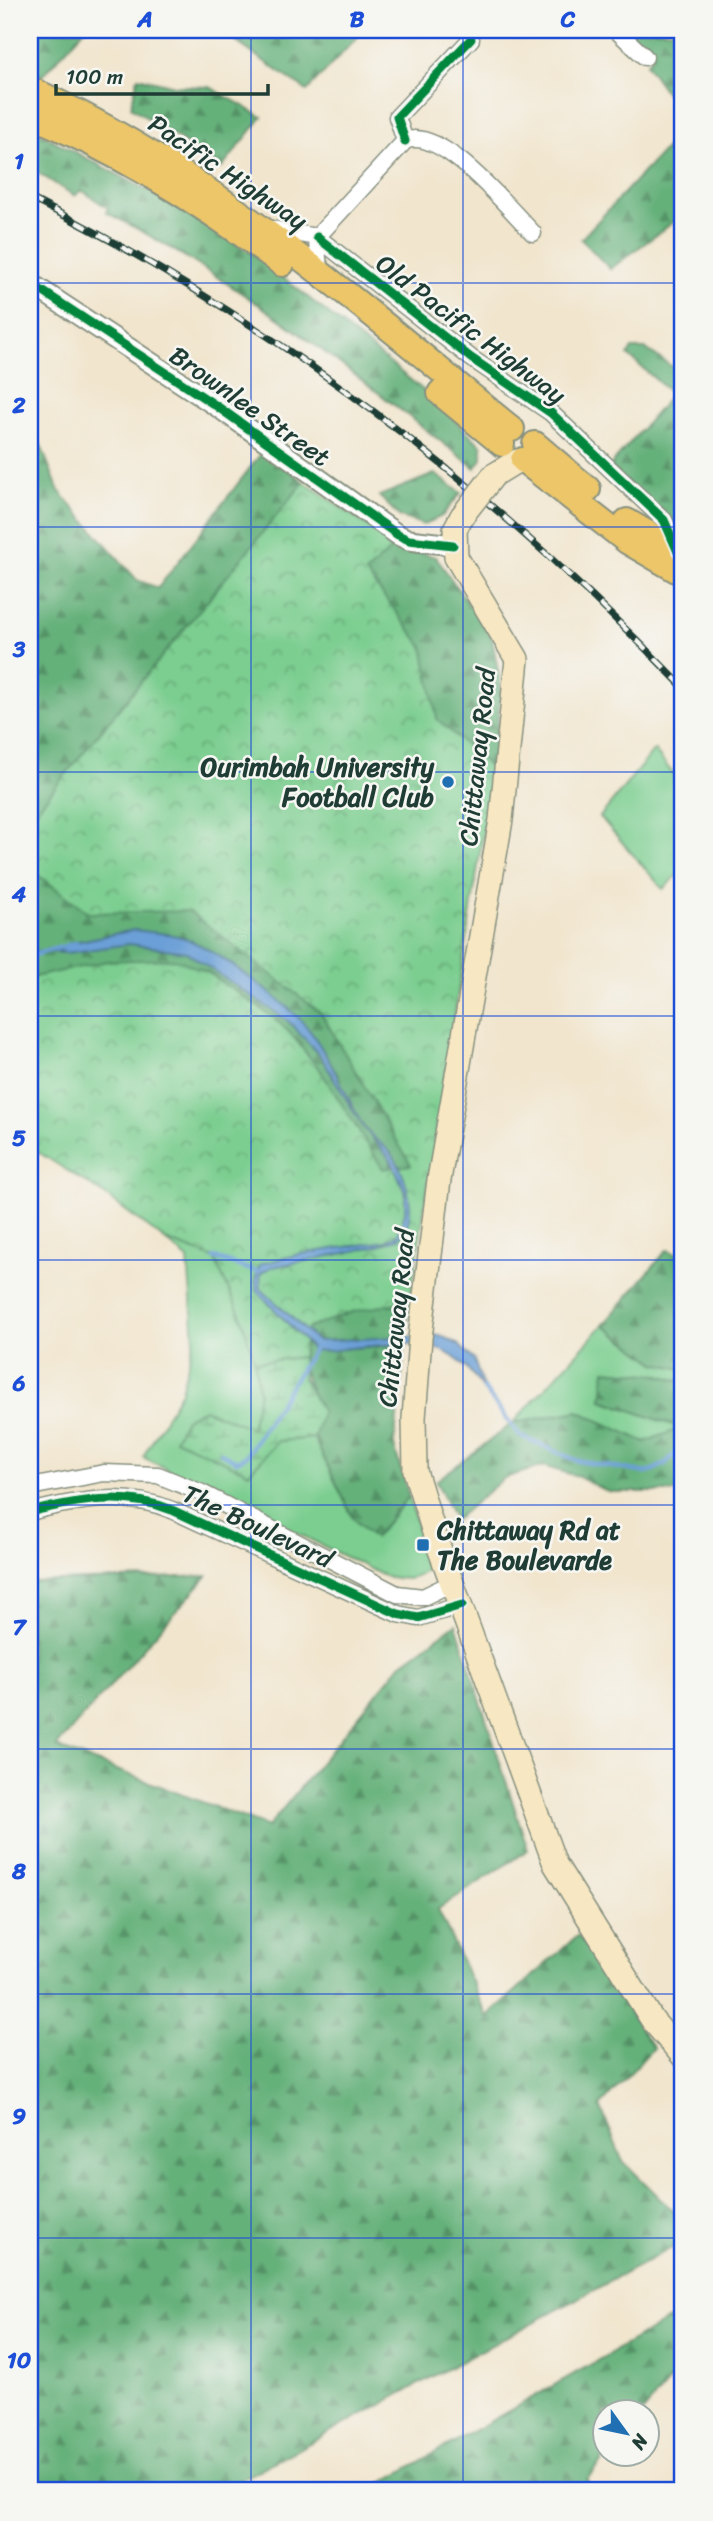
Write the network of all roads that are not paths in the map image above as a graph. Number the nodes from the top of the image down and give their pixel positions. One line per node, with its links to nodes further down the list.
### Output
1 (616, 30): 3 (street)
2 (471, 39): 6 (street)
3 (645, 57)
4 (30, 89): 7 (main road, Pacific Highway)
5 (30, 115): 12 (main road, Pacific Highway)
6 (405, 141): 8 (street); 9 (street)
7 (257, 222): 9 (street); 10 (main road, Pacific Highway)
8 (533, 233)
9 (317, 237): 10 (street); 14 (street, Old Pacific Highway)
10 (326, 278): 12 (main road, Pacific Highway)
11 (30, 284): 13 (street, Brownlee Street)
12 (515, 448): 13 (main road, bridge); 14 (main road, Pacific Highway)
13 (453, 545): 17 (main road, Chittaway Road)
14 (682, 560)
15 (30, 1487): 17 (street, The Boulevard)
16 (30, 1512): 18 (street, The Boulevard)
17 (454, 1582): 18 (main road, Chittaway Road)
18 (463, 1605): 19 (main road, Chittaway Road)
19 (683, 2056)

